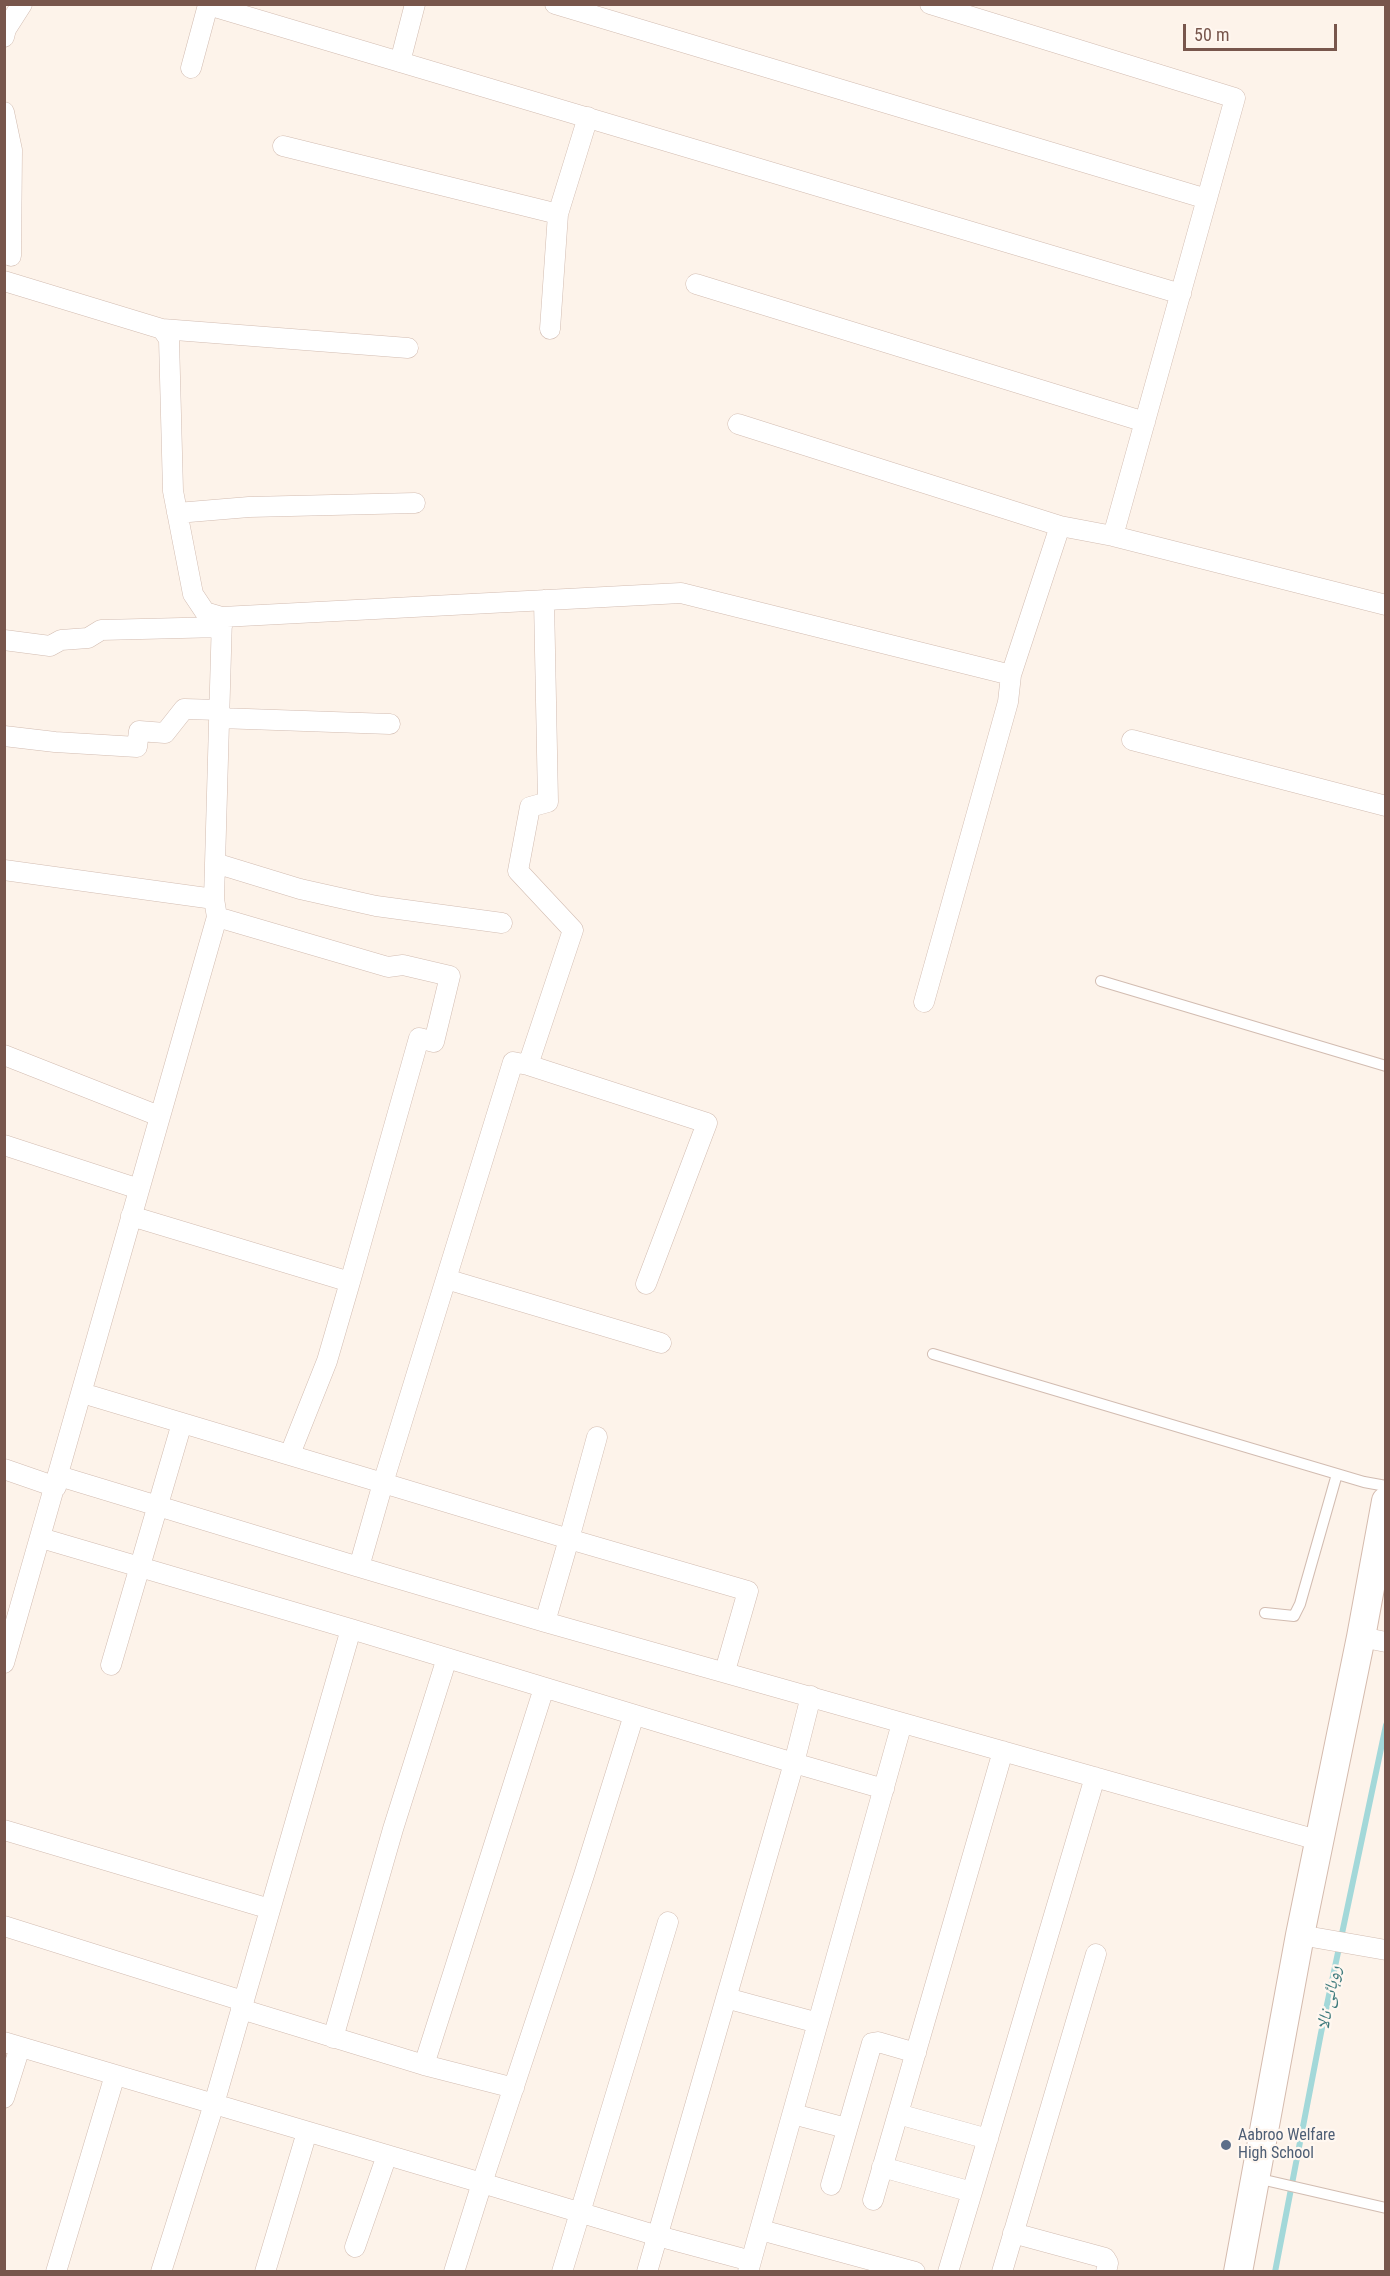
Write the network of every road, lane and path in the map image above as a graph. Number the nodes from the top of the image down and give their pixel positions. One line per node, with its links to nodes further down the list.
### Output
1 (22, 4): 6 (street)
2 (415, 4): 7 (street)
3 (555, 4): 12 (street)
4 (930, 4): 12 (street)
5 (208, 5): 7 (street); 8 (street)
6 (4, 37)
7 (400, 62): 10 (street)
8 (191, 68)
9 (4, 112): 14 (street)
10 (588, 117): 13 (street); 17 (street)
11 (283, 146): 13 (street)
12 (1207, 199): 17 (street)
13 (558, 214): 19 (street)
14 (11, 256)
15 (4, 281): 18 (street)
16 (696, 284): 21 (street)
17 (1181, 294): 21 (street)
18 (162, 329): 20 (street); 24 (street)
19 (550, 329)
20 (408, 348)
21 (1145, 422): 26 (street)
22 (738, 424): 25 (street)
23 (415, 503): 24 (street)
24 (177, 513): 29 (street)
25 (1060, 526): 26 (street); 31 (street)
26 (1113, 536): 28 (street)
27 (544, 600): 29 (street); 31 (street); 44 (street)
28 (1386, 605)
29 (222, 622): 30 (street); 32 (street)
30 (4, 640)
31 (1011, 675): 42 (street)
32 (219, 714): 33 (street); 34 (street); 37 (street)
33 (390, 724)
34 (4, 736)
35 (1132, 740): 36 (street)
36 (1386, 806)
37 (215, 863): 39 (street); 40 (street)
38 (4, 870): 39 (street)
39 (216, 908): 46 (street); 51 (street)
40 (502, 923)
41 (1101, 981): 45 (lane)
42 (924, 1002)
43 (4, 1055): 46 (street)
44 (528, 1065): 50 (street); 52 (street)
45 (1386, 1066)
46 (159, 1116): 48 (street)
47 (4, 1145): 48 (street)
48 (139, 1190): 49 (street)
49 (131, 1215): 51 (street); 55 (street)
50 (446, 1279): 53 (street); 62 (street)
51 (350, 1282): 58 (street)
52 (646, 1284)
53 (661, 1343)
54 (933, 1354): 60 (lane)
55 (82, 1394): 56 (street); 61 (street)
56 (182, 1423): 58 (street); 65 (street)
57 (597, 1437): 67 (street)
58 (290, 1454): 62 (street)
59 (4, 1469): 61 (street)
60 (1337, 1474): 63 (lane); 71 (lane)
61 (57, 1481): 65 (street); 66 (street)
62 (383, 1483): 67 (street); 70 (street)
63 (1386, 1486)
64 (1386, 1501): 68 (street)
65 (157, 1506): 69 (street); 70 (street)
66 (41, 1538): 69 (street); 76 (street)
67 (570, 1539): 72 (street); 78 (street)
68 (1380, 1558): 74 (street)
69 (140, 1567): 73 (street); 77 (street)
70 (359, 1567): 72 (street)
71 (1265, 1612)
72 (545, 1622): 78 (street)
73 (351, 1629): 75 (street); 89 (street)
74 (1376, 1640): 88 (street)
75 (447, 1658): 79 (street); 98 (street)
76 (4, 1663)
77 (111, 1665)
78 (725, 1671): 80 (street)
79 (544, 1688): 81 (street); 101 (street)
80 (811, 1696): 82 (street); 84 (street)
81 (634, 1715): 84 (street); 103 (street)
82 (902, 1723): 83 (street); 86 (street)
83 (1003, 1751): 85 (street); 100 (street)
84 (794, 1763): 86 (street); 95 (street)
85 (1095, 1777): 88 (street); 110 (street)
86 (884, 1789): 97 (street)
87 (4, 1830): 89 (street)
88 (1321, 1841): 92 (street)
89 (270, 1909): 96 (street)
90 (668, 1922): 119 (street)
91 (4, 1926): 96 (street)
92 (1307, 1936): 93 (street); 113 (street)
93 (1386, 1950)
94 (1096, 1954): 121 (street)
95 (726, 1998): 97 (street); 122 (street)
96 (242, 2005): 98 (street); 105 (street)
97 (818, 2023): 106 (street)
98 (333, 2038): 101 (street)
99 (12, 2045): 102 (street); 104 (street)
100 (916, 2053): 107 (street); 108 (street)
101 (424, 2065): 103 (street)
102 (115, 2075): 105 (street); 126 (street)
103 (514, 2088): 114 (street)
104 (4, 2098)
105 (214, 2104): 109 (street); 127 (street)
106 (793, 2114): 108 (street); 120 (street)
107 (898, 2114): 110 (street); 112 (street)
108 (846, 2128): 115 (street)
109 (307, 2132): 111 (street); 128 (street)
110 (987, 2139): 116 (street)
111 (387, 2155): 114 (street); 123 (street)
112 (882, 2167): 116 (street); 117 (street)
113 (1259, 2178): 118 (lane); 136 (street)
114 (482, 2183): 119 (street); 129 (street)
115 (831, 2185)
116 (972, 2192): 133 (street)
117 (873, 2200)
118 (1386, 2208)
119 (579, 2212): 122 (street); 130 (street)
120 (760, 2230): 124 (street); 125 (street)
121 (1013, 2233): 134 (street); 135 (street)
122 (658, 2236): 125 (street); 131 (street)
123 (356, 2247)
124 (857, 2264): 132 (street)
125 (750, 2266)
126 (56, 2271)
127 (161, 2271)
128 (265, 2271)
129 (454, 2271)
130 (562, 2271)
131 (647, 2271)
132 (915, 2271)
133 (948, 2271)
134 (1002, 2271)
135 (1106, 2271)
136 (1238, 2271)

